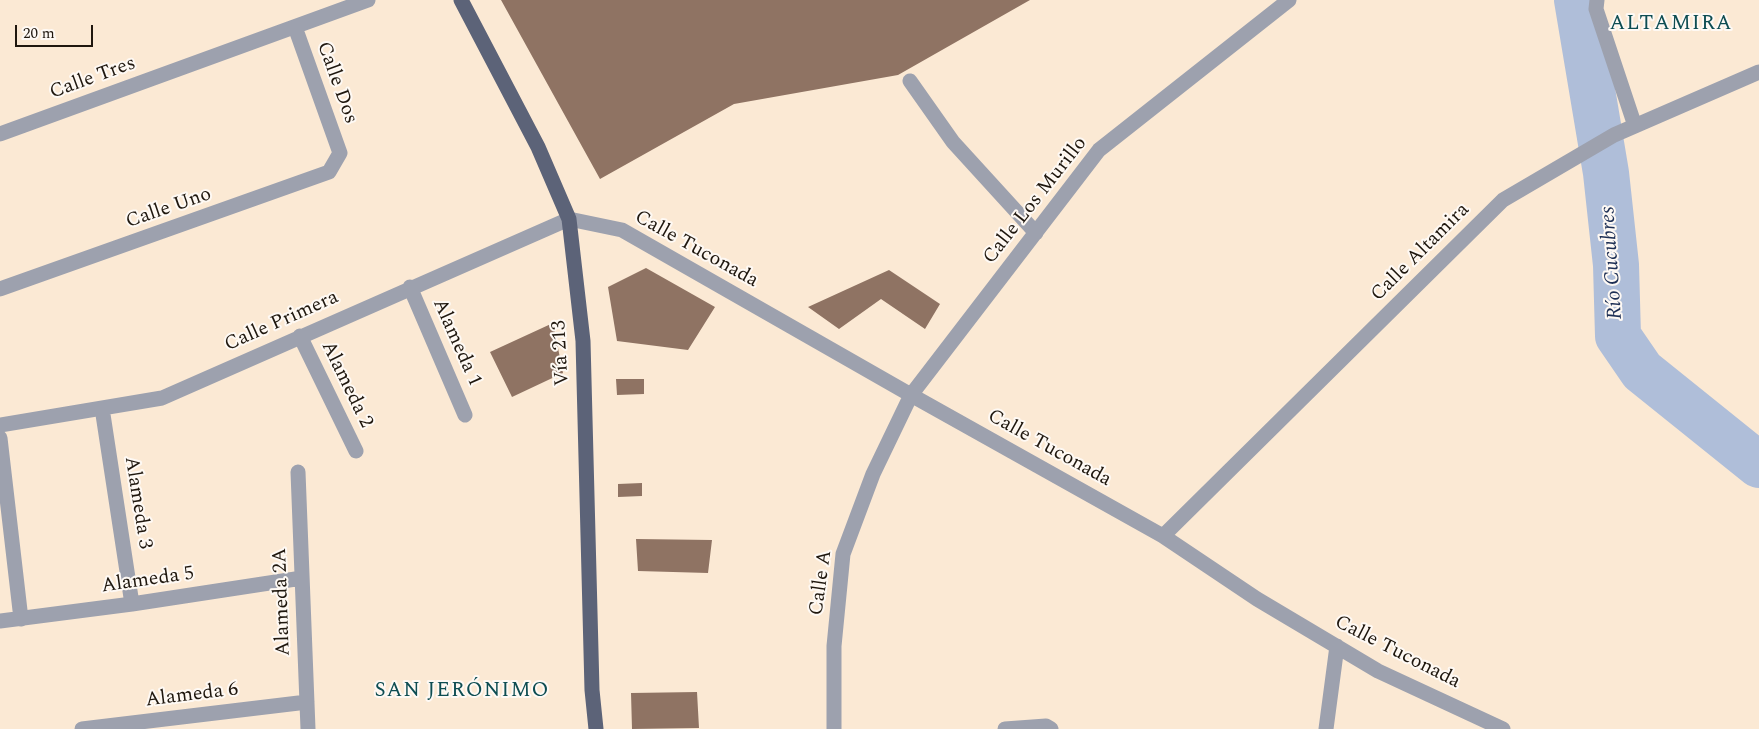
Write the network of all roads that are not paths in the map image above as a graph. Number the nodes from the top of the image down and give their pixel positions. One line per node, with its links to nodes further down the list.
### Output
1 (368, 0): 5 (street, Calle Tres)
2 (461, 0): 11 (main road, Vía 213)
3 (1289, 0): 12 (street, Calle Los Murillo)
4 (1597, 0): 8 (street)
5 (295, 27): 9 (street, Calle Tres); 10 (street, Calle Dos)
6 (1759, 72): 8 (street, Calle Altamira)
7 (910, 81): 12 (street)
8 (1635, 126): 23 (street, Calle Altamira)
9 (0, 134)
10 (340, 153): 14 (street, Calle Uno)
11 (569, 219): 13 (street, Calle Primera); 16 (street, Calle Tuconada); 32 (main road, Vía 213)
12 (1036, 232): 16 (street, Calle Los Murillo)
13 (410, 288): 15 (street, Calle Primera); 18 (street, Alameda 1)
14 (0, 290)
15 (300, 336): 17 (street, Calle Primera); 21 (street, Alameda 2)
16 (911, 395): 23 (street, Calle Tuconada); 33 (street, Calle A)
17 (102, 408): 19 (street, Calle Primera); 25 (street, Alameda 3)
18 (465, 415)
19 (0, 425)
20 (0, 438): 26 (street)
21 (356, 452)
22 (298, 472): 24 (street, Alameda 2A)
23 (1163, 536): 28 (street, Calle Tuconada)
24 (302, 578): 25 (street, Alameda 5); 29 (street, Alameda 2A)
25 (132, 604): 26 (street, Alameda 5)
26 (21, 619): 27 (street, Alameda 5)
27 (0, 621)
28 (1337, 646): 36 (street); 37 (street, Calle Tuconada)
29 (307, 702): 30 (street, Alameda 6); 31 (street, Alameda 2A)
30 (82, 729)
31 (308, 729)
32 (596, 729)
33 (834, 729)
34 (1005, 729): 35 (street)
35 (1052, 729)
36 (1326, 729)
37 (1503, 729)

